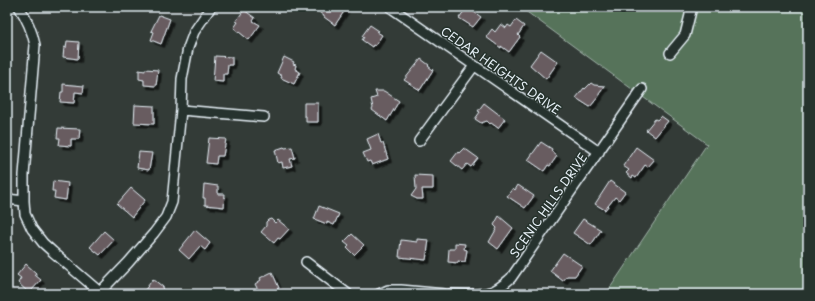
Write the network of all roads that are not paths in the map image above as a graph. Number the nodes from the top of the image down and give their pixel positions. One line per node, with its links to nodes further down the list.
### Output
1 (18, 7): 13 (street)
2 (211, 7): 8 (street)
3 (390, 7): 6 (street, CEDAR HEIGHTS DRIVE)
4 (692, 7): 5 (street)
5 (670, 53)
6 (474, 66): 10 (street); 11 (street, CEDAR HEIGHTS DRIVE)
7 (642, 89): 11 (street, SCENIC HILLS DRIVE)
8 (181, 110): 9 (street); 15 (street)
9 (264, 117)
10 (419, 142)
11 (599, 152): 19 (street, SCENIC HILLS DRIVE)
12 (7, 199): 13 (street)
13 (24, 200): 15 (street)
14 (306, 262): 16 (street)
15 (101, 293)
16 (348, 294)
17 (379, 294): 18 (street)
18 (445, 294)
19 (449, 294)

